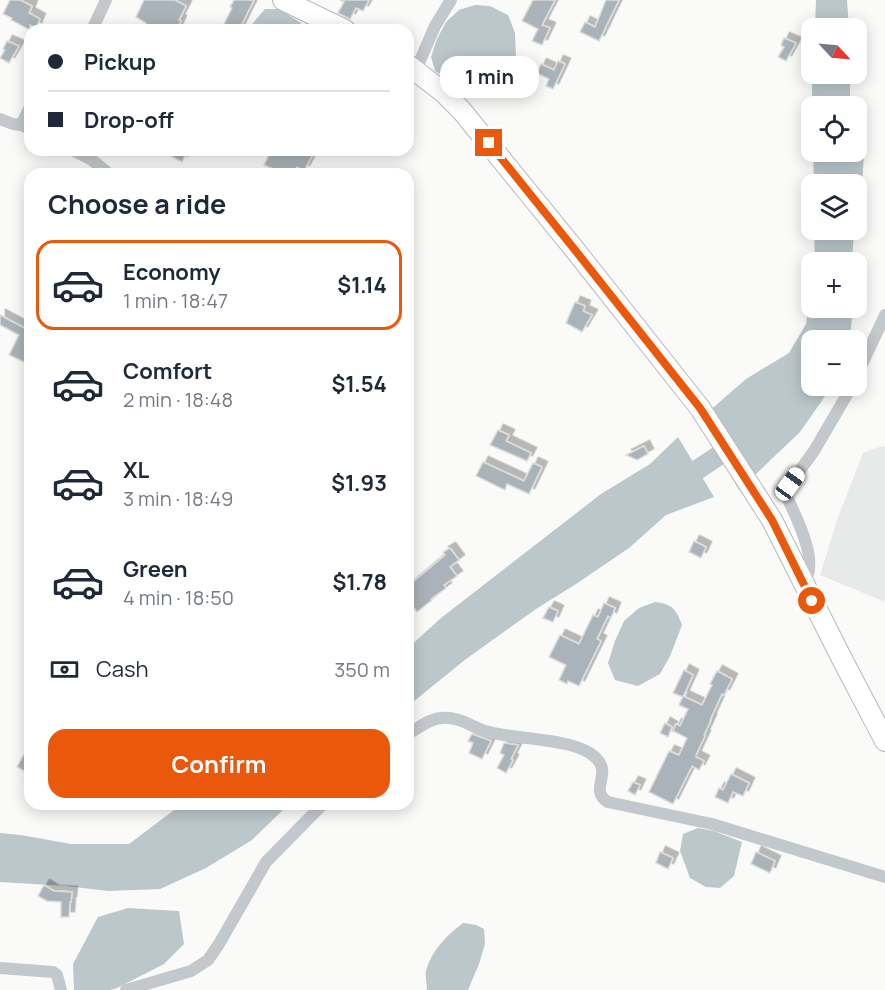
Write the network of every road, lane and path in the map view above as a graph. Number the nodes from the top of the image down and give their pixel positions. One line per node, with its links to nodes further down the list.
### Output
1 (106, 0): 4 (street)
2 (283, 0): 5 (main road)
3 (451, 0): 6 (street)
4 (95, 24)
5 (333, 24)
6 (414, 64)
7 (414, 70): 15 (main road)
8 (0, 119): 9 (street)
9 (24, 127)
10 (84, 156): 11 (street)
11 (102, 168)
12 (885, 315): 13 (street)
13 (867, 353)
14 (846, 396): 15 (street)
15 (803, 583): 17 (main road)
16 (414, 730): 19 (street)
17 (885, 741)
18 (317, 810): 22 (street)
19 (885, 877)
20 (0, 968): 21 (street)
21 (61, 990)
22 (126, 990)

